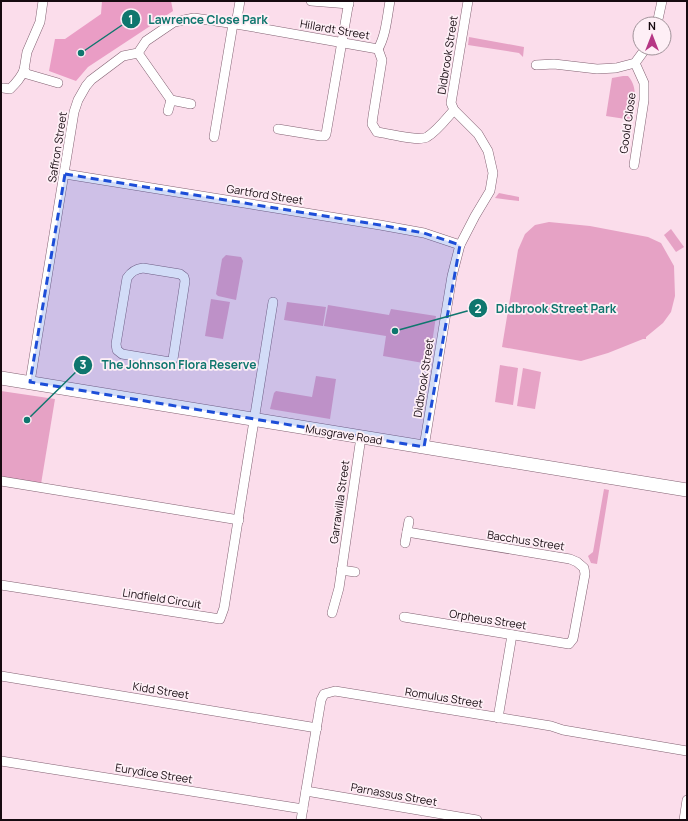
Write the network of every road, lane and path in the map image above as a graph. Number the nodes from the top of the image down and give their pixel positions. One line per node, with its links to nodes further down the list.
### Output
1 (43, 1): 16 (street)
2 (240, 1): 9 (street)
3 (311, 1): 7 (street)
4 (390, 1): 11 (street)
5 (468, 1): 21 (street, Didbrook Street)
6 (662, 1): 8 (street)
7 (349, 2): 10 (street)
8 (659, 16)
9 (235, 24): 10 (street, Hillardt Street); 12 (street); 24 (street)
10 (341, 42): 11 (street, Hillardt Street); 23 (street)
11 (378, 49): 21 (street, Hillardt Street)
12 (138, 53): 19 (street); 26 (street, Saffron Street)
13 (640, 56): 14 (street)
14 (635, 63): 15 (street); 25 (street, Goold Close)
15 (536, 65)
16 (24, 70): 17 (street); 18 (street)
17 (58, 83)
18 (3, 88)
19 (171, 100): 20 (street); 22 (street)
20 (191, 104)
21 (454, 110): 27 (street, Didbrook Street)
22 (168, 111)
23 (278, 129)
24 (214, 137)
25 (634, 165)
26 (65, 174): 27 (street, Gartford Street); 31 (street, Saffron Street)
27 (460, 245): 34 (street, Didbrook Street)
28 (273, 302): 32 (street, Lindfield Circuit)
29 (170, 362): 29 (street)
30 (1, 378): 31 (street, Musgrave Road)
31 (30, 382): 32 (street, Musgrave Road)
32 (255, 420): 33 (street, Musgrave Road); 37 (street, Lindfield Circuit)
33 (361, 437): 34 (street, Musgrave Road); 41 (street, Garrawilla Street)
34 (424, 447): 36 (street, Musgrave Road)
35 (1, 481): 37 (street)
36 (687, 490)
37 (239, 520): 43 (street, Lindfield Circuit)
38 (409, 521): 39 (street)
39 (407, 532): 40 (street); 47 (street, Bacchus Street)
40 (405, 543)
41 (341, 570): 42 (street); 44 (street, Garrawilla Street)
42 (355, 572)
43 (1, 585)
44 (332, 613)
45 (404, 617): 46 (street, Orpheus Street)
46 (512, 635): 47 (street, Orpheus Street); 49 (street)
47 (568, 644)
48 (1, 676): 50 (street, Kidd Street)
49 (498, 718): 50 (street, Romulus Street); 51 (street, Romulus Street)
50 (317, 728): 53 (street, Romulus Street)
51 (687, 752)
52 (1, 761): 55 (street, Eurydice Street)
53 (306, 791): 55 (street, Romulus Street); 57 (street, Parnassus Street)
54 (687, 800): 58 (street)
55 (303, 809): 56 (street, Romulus Street)
56 (301, 820)
57 (474, 820)
58 (684, 820)

